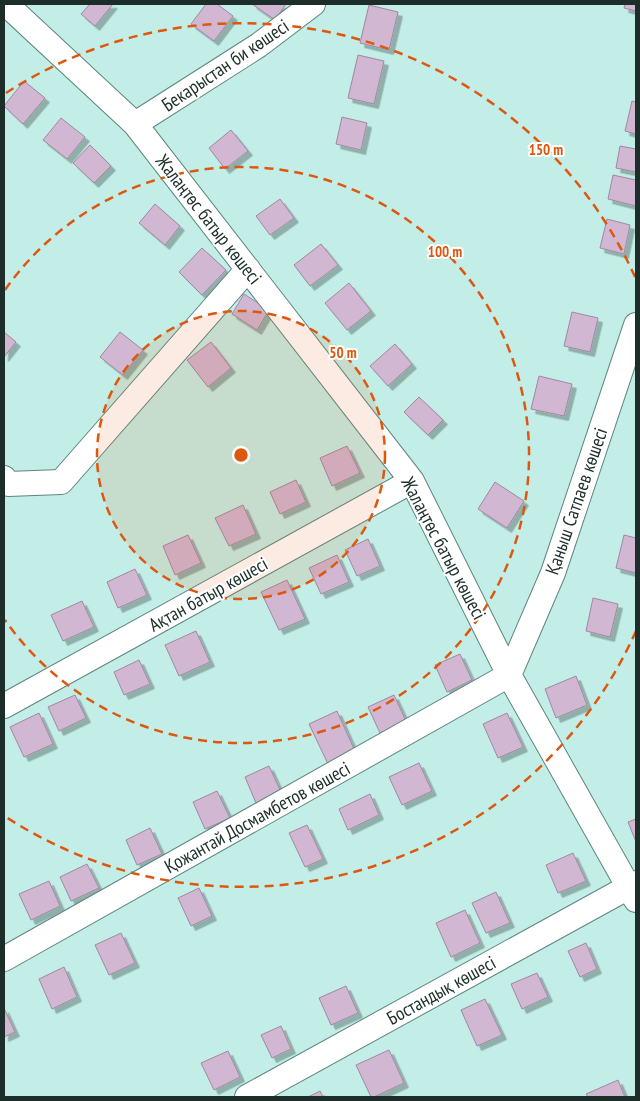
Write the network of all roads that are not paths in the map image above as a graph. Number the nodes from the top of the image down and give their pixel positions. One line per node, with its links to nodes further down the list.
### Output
1 (6, 4): 3 (street, Жалаңтөс батыр көшесі)
2 (313, 4): 3 (street, Бекарыстан би көшесі)
3 (135, 124): 4 (street, Жалаңтөс батыр көшесі)
4 (248, 269): 6 (street); 7 (street, Жалаңтөс батыр көшесі)
5 (636, 325): 8 (street, Қаныш Сатпаев көшесі)
6 (6, 481)
7 (412, 481): 8 (street, Жалаңтөс батыр көшесі); 9 (street, Ақтан батыр көшесі)
8 (510, 675): 10 (street, Жалаңтөс батыр көшесі); 11 (street, Қожантай Досмамбетов көшесі)
9 (4, 706)
10 (634, 890): 12 (street, Бостандық көшесі)
11 (4, 959)
12 (247, 1097)

